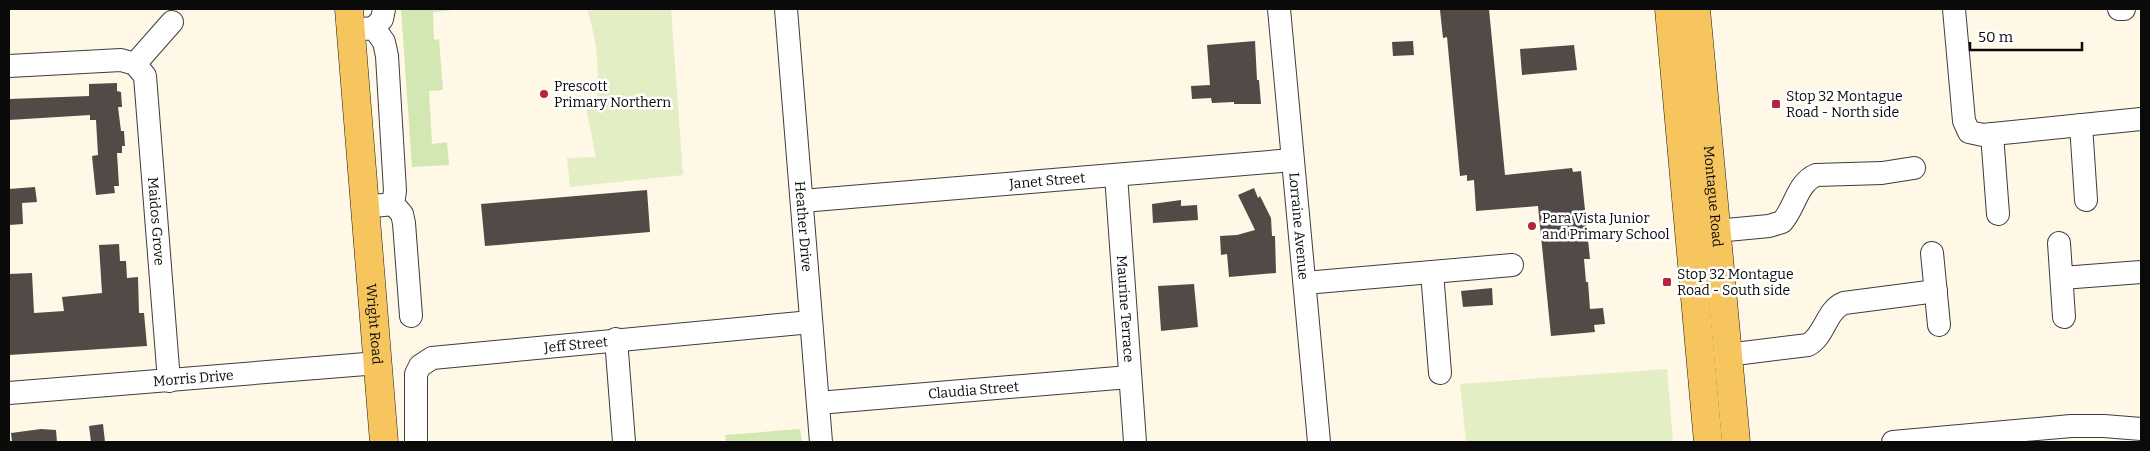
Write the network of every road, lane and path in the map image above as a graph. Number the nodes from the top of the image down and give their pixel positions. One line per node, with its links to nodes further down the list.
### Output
1 (786, 9): 19 (street, Heather Drive)
2 (1279, 9): 15 (street, Lorraine Avenue)
3 (1670, 9): 52 (main road, Montague Road)
4 (1696, 9): 23 (main road, Montague Road)
5 (1954, 9): 14 (street)
6 (2119, 9): 7 (street)
7 (2124, 9)
8 (364, 19): 20 (street, Wright Road); 21 (main road, Wright Road)
9 (172, 22): 10 (street)
10 (135, 64): 11 (street); 41 (street, Maidos Grove)
11 (9, 66)
12 (2141, 119): 13 (street)
13 (2081, 124): 14 (street); 18 (street)
14 (1992, 134): 22 (street)
15 (1292, 160): 17 (street, Janet Street); 30 (street, Lorraine Avenue)
16 (1914, 168): 23 (street)
17 (1116, 176): 19 (street, Janet Street); 40 (street, Maurine Terrace)
18 (2086, 200)
19 (802, 201): 34 (street, Heather Drive)
20 (393, 204): 21 (street); 32 (street)
21 (364, 207): 38 (main road, Wright Road)
22 (1998, 214)
23 (1716, 231): 37 (main road, Montague Road)
24 (2059, 243): 29 (street)
25 (1932, 253): 31 (street)
26 (1512, 265): 27 (street)
27 (1432, 272): 30 (street); 39 (street)
28 (2141, 272): 29 (street)
29 (2062, 278): 33 (street)
30 (1305, 283): 51 (street, Lorraine Avenue)
31 (1936, 290): 35 (street); 37 (street)
32 (411, 316)
33 (2064, 317)
34 (811, 322): 36 (street, Jeff Street); 43 (street, Heather Drive)
35 (1939, 325)
36 (616, 339): 47 (street, Jeff Street); 48 (street)
37 (1727, 355): 53 (main road, Montague Road)
38 (378, 364): 41 (street, Morris Drive); 46 (main road, Wright Road)
39 (1440, 373)
40 (1129, 377): 43 (street, Claudia Street); 50 (street, Maurine Terrace)
41 (169, 381): 42 (street, Morris Drive)
42 (9, 393)
43 (818, 403): 49 (street, Heather Drive)
44 (2141, 430): 45 (street)
45 (2027, 436): 54 (street)
46 (384, 442)
47 (416, 442)
48 (624, 442)
49 (821, 442)
50 (1135, 442)
51 (1319, 442)
52 (1708, 442)
53 (1736, 442)
54 (1893, 442)

